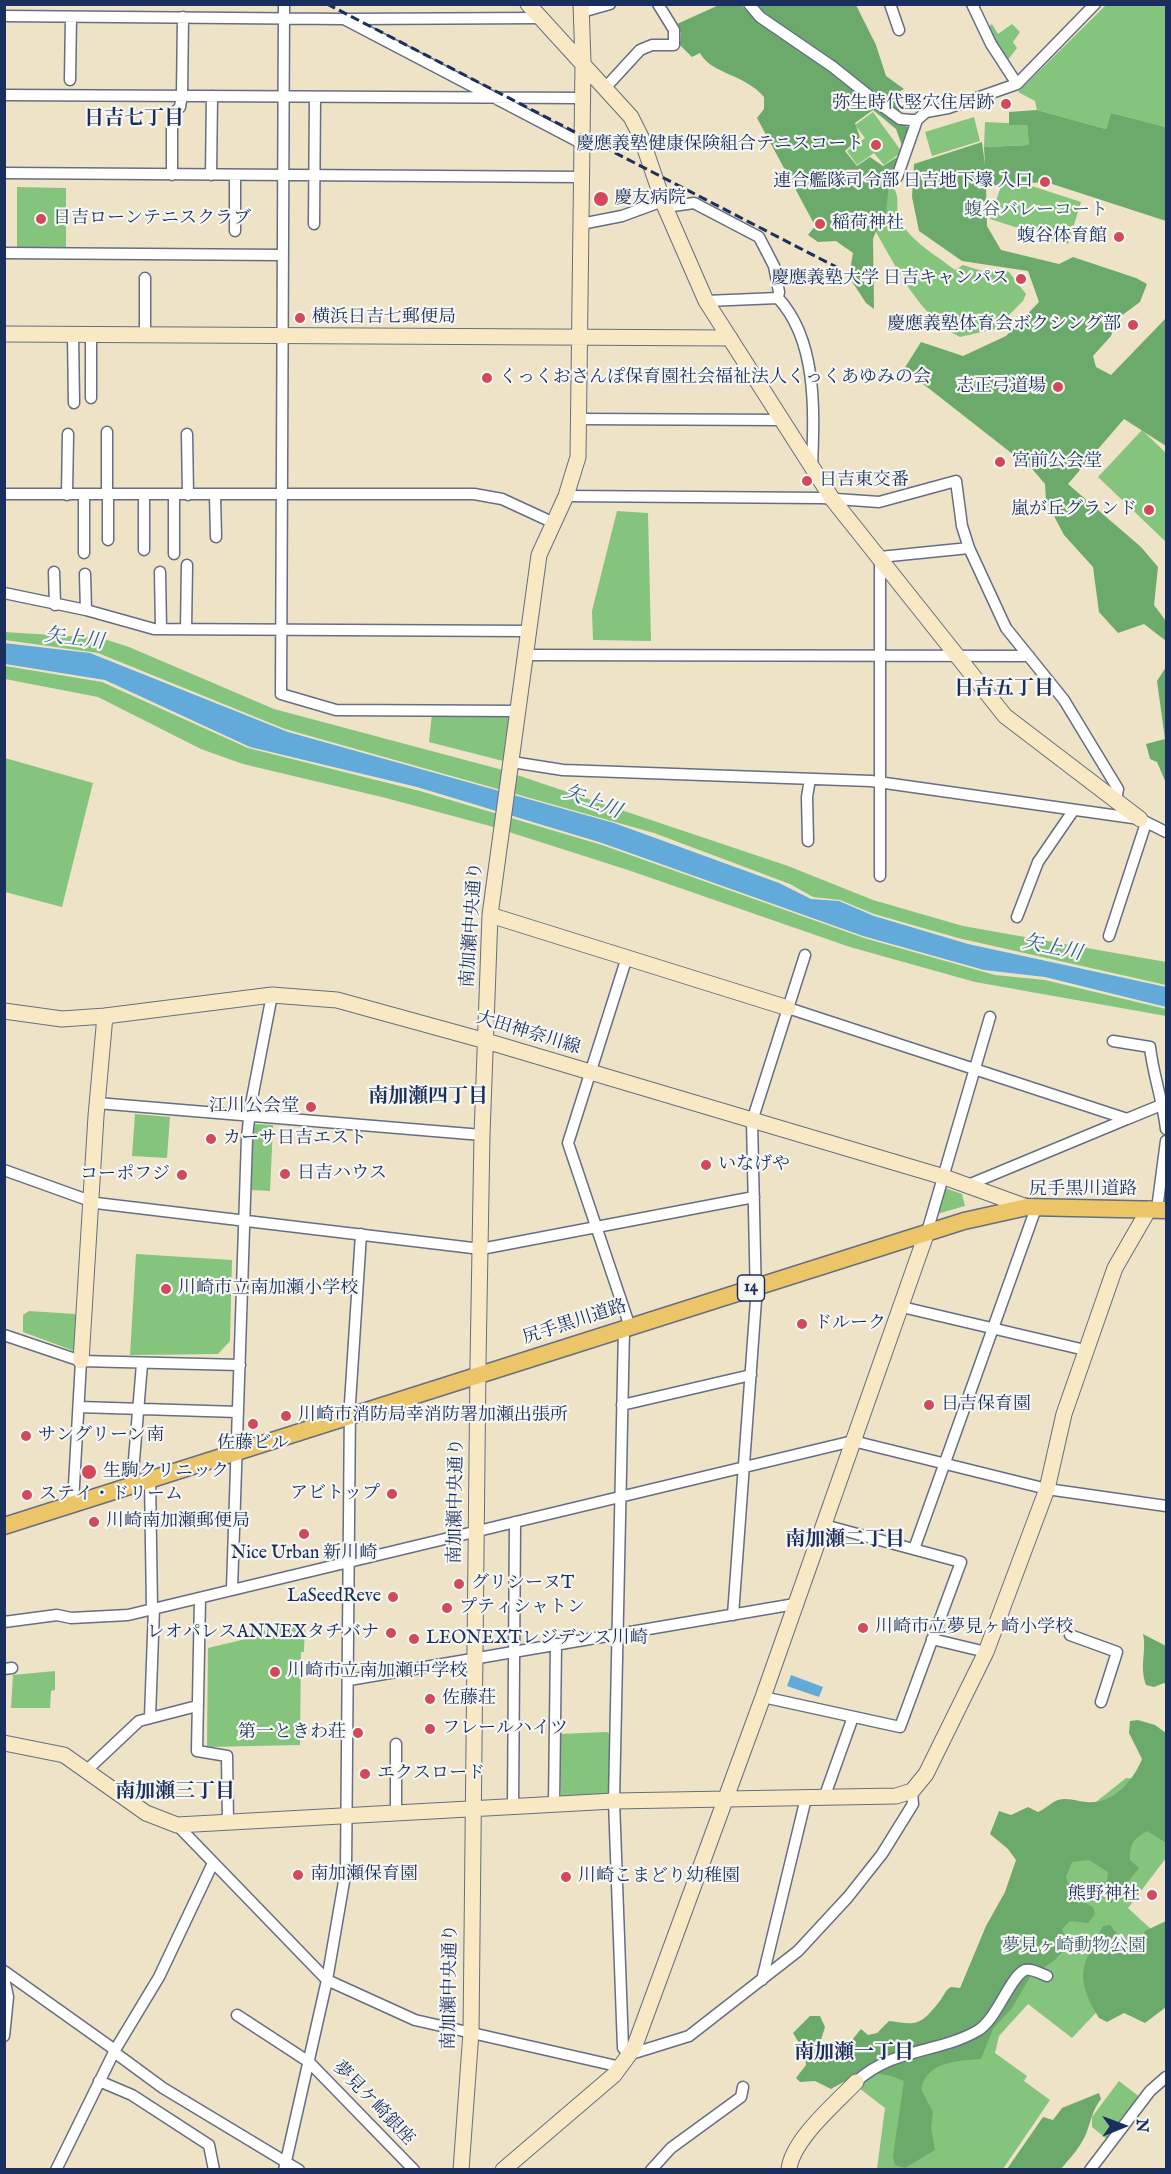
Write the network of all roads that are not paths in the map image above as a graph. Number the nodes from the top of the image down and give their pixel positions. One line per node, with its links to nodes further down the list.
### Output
1 (284, 4): 13 (street)
2 (528, 4): 14 (street)
3 (610, 4): 9 (street)
4 (658, 4): 20 (street)
5 (749, 4): 28 (street)
6 (890, 4): 16 (street)
7 (972, 4): 19 (street)
8 (1095, 4): 19 (street)
9 (581, 8): 17 (street, 南加瀬中央通り)
10 (4, 16): 11 (street)
11 (71, 17): 12 (street); 18 (street)
12 (183, 17): 13 (street); 22 (street)
13 (284, 18): 15 (street); 24 (street)
14 (541, 18): 15 (street); 17 (street)
15 (344, 19): 26 (street)
16 (899, 30)
17 (583, 62): 20 (street); 27 (street, 南加瀬中央通り)
18 (73, 75)
19 (1017, 84): 28 (street)
20 (605, 88): 38 (street)
21 (4, 95): 22 (street)
22 (182, 96): 23 (street); 31 (street)
23 (212, 96): 24 (street); 32 (street)
24 (284, 96): 25 (street); 34 (street)
25 (315, 97): 26 (street); 35 (street)
26 (498, 98): 27 (street); 29 (street)
27 (582, 98): 29 (street, 南加瀬中央通り)
28 (917, 120): 37 (street)
29 (582, 143): 36 (street, 南加瀬中央通り)
30 (4, 173): 31 (street)
31 (172, 175): 32 (street)
32 (212, 175): 33 (street)
33 (235, 175): 34 (street); 41 (street)
34 (284, 176): 35 (street); 43 (street)
35 (315, 176): 36 (street); 39 (street)
36 (581, 177): 40 (street, 南加瀬中央通り)
37 (897, 177)
38 (664, 204): 40 (street); 45 (street); 46 (street)
39 (314, 224)
40 (581, 224): 52 (street, 南加瀬中央通り)
41 (237, 226)
42 (4, 253): 43 (street)
43 (283, 255): 51 (street)
44 (143, 284): 50 (street)
45 (778, 298): 46 (street); 61 (street)
46 (706, 301): 53 (street)
47 (4, 334): 48 (street)
48 (74, 335): 49 (street); 55 (street)
49 (91, 335): 50 (street); 54 (street)
50 (145, 335): 51 (street)
51 (282, 337): 52 (street); 70 (street)
52 (580, 337): 53 (street); 56 (street, 南加瀬中央通り)
53 (730, 338): 57 (street)
54 (91, 398)
55 (74, 403)
56 (580, 419): 57 (street); 71 (street, 南加瀬中央通り)
57 (781, 420): 61 (street)
58 (107, 432): 65 (street)
59 (67, 434): 63 (street)
60 (189, 441): 68 (street)
61 (812, 468): 72 (street)
62 (4, 494): 63 (street)
63 (67, 495): 64 (street)
64 (84, 495): 65 (street); 78 (street)
65 (108, 495): 66 (street); 75 (street)
66 (144, 495): 67 (street); 77 (street)
67 (174, 495): 68 (street); 79 (street)
68 (188, 495): 69 (street)
69 (215, 495): 70 (street); 74 (street)
70 (282, 496): 73 (street); 90 (street)
71 (566, 496): 72 (street); 73 (street, 南加瀬中央通り)
72 (833, 500): 76 (street); 80 (street)
73 (554, 523): 91 (street, 南加瀬中央通り)
74 (216, 537)
75 (108, 540)
76 (969, 548): 80 (street); 93 (street)
77 (144, 550)
78 (84, 553)
79 (174, 554)
80 (880, 557): 94 (street); 95 (street)
81 (187, 565): 89 (street)
82 (54, 572): 86 (street)
83 (160, 572): 88 (street)
84 (85, 574): 87 (street)
85 (4, 593): 86 (street)
86 (55, 605): 87 (street)
87 (86, 610): 88 (street)
88 (161, 629): 89 (street)
89 (186, 629): 90 (street)
90 (281, 629): 91 (street); 96 (street)
91 (528, 631): 92 (street, 南加瀬中央通り)
92 (526, 655): 94 (street); 96 (street, 南加瀬中央通り)
93 (1029, 656): 95 (street); 100 (street)
94 (880, 657): 95 (street); 99 (street)
95 (957, 657): 100 (street)
96 (518, 711): 97 (street, 南加瀬中央通り)
97 (511, 766): 98 (street); 106 (street, 南加瀬中央通り)
98 (810, 779): 99 (street); 104 (street)
99 (880, 782): 101 (street); 105 (street)
100 (1116, 801): 102 (street)
101 (1073, 811): 102 (street); 107 (street)
102 (1143, 821): 103 (street); 108 (street)
103 (1167, 832)
104 (808, 841)
105 (880, 876)
106 (490, 915): 110 (street); 116 (street, 南加瀬中央通り)
107 (1017, 917)
108 (1109, 936)
109 (805, 955): 112 (street)
110 (627, 957): 112 (street); 119 (street)
111 (272, 995): 114 (street, 大田神奈川線); 116 (street, 大田神奈川線); 122 (street)
112 (788, 1008): 118 (street); 124 (street)
113 (4, 1011): 114 (street, 大田神奈川線)
114 (105, 1016): 120 (street)
115 (990, 1017): 118 (street)
116 (486, 1041): 119 (street, 大田神奈川線); 126 (street, 南加瀬中央通り)
117 (1113, 1041): 121 (street)
118 (975, 1070): 123 (street); 129 (street)
119 (591, 1073): 124 (street, 大田神奈川線); 136 (street)
120 (97, 1103): 122 (street); 132 (street)
121 (1165, 1103): 123 (street); 125 (street)
122 (249, 1117): 126 (street); 135 (street)
123 (1127, 1119): 130 (street)
124 (752, 1121): 129 (street, 大田神奈川線); 131 (street)
125 (1167, 1129)
126 (482, 1135): 139 (street, 南加瀬中央通り)
127 (1167, 1142): 134 (street)
128 (4, 1170): 132 (street)
129 (944, 1178): 130 (street, 大田神奈川線); 137 (street)
130 (968, 1185): 133 (street, 大田神奈川線)
131 (754, 1197): 136 (street); 140 (street)
132 (90, 1200): 135 (street); 146 (street)
133 (1032, 1208): 134 (main road, 尻手黒川道路 / 14); 137 (main road, 尻手黒川道路 / 14); 143 (street)
134 (1157, 1209): 145 (street)
135 (246, 1220): 138 (street); 148 (street)
136 (596, 1226): 139 (street); 142 (street)
137 (927, 1232): 140 (main road, 尻手黒川道路 / 14); 141 (street)
138 (361, 1234): 139 (street); 155 (street, 夢見ケ崎銀座)
139 (480, 1249): 150 (street, 南加瀬中央通り)
140 (755, 1287): 142 (main road, 尻手黒川道路 / 14); 149 (street)
141 (902, 1307): 143 (street); 156 (street)
142 (627, 1328): 150 (main road, 尻手黒川道路 / 14); 151 (street)
143 (992, 1329): 145 (street); 158 (street)
144 (4, 1335): 146 (street)
145 (1085, 1350): 162 (street)
146 (81, 1361): 147 (street); 152 (street)
147 (142, 1364): 148 (street); 153 (street)
148 (240, 1365): 154 (street)
149 (751, 1375): 151 (street); 159 (street)
150 (478, 1377): 155 (main road, 尻手黒川道路 / 14); 169 (street, 南加瀬中央通り)
151 (622, 1405): 163 (street)
152 (79, 1407): 153 (street); 164 (street)
153 (139, 1408): 154 (street); 161 (street)
154 (238, 1412): 157 (street)
155 (351, 1416): 157 (main road, 尻手黒川道路 / 14); 171 (street, 夢見ケ崎銀座)
156 (853, 1441): 158 (street); 159 (street); 167 (street)
157 (236, 1452): 160 (main road, 尻手黒川道路 / 14); 172 (street)
158 (945, 1463): 162 (street); 170 (street)
159 (744, 1467): 163 (street); 176 (street)
160 (150, 1478): 161 (main road, 尻手黒川道路 / 14); 175 (street)
161 (132, 1484): 164 (main road, 尻手黒川道路 / 14)
162 (1047, 1489): 165 (street); 183 (street)
163 (621, 1497): 166 (street); 178 (street)
164 (73, 1503): 168 (main road, 尻手黒川道路 / 14)
165 (1167, 1506)
166 (515, 1522): 169 (street); 182 (street)
167 (824, 1525): 170 (street); 174 (street)
168 (4, 1526)
169 (476, 1532): 171 (street); 184 (street, 南加瀬中央通り)
170 (914, 1550): 180 (street)
171 (350, 1563): 172 (street); 185 (street, 夢見ケ崎銀座)
172 (232, 1589): 173 (street)
173 (200, 1598): 175 (street); 188 (street)
174 (795, 1604): 176 (street); 186 (street)
175 (153, 1608): 177 (street); 189 (street)
176 (733, 1615): 178 (street)
177 (4, 1622)
178 (618, 1634): 181 (street); 198 (street)
179 (1070, 1635): 187 (street)
180 (932, 1639): 183 (street); 190 (street)
181 (556, 1644): 182 (street); 199 (street)
182 (514, 1651): 184 (street); 200 (street)
183 (986, 1652): 194 (street)
184 (474, 1658): 185 (street); 201 (street, 南加瀬中央通り)
185 (349, 1680): 203 (street, 夢見ケ崎銀座)
186 (763, 1697): 190 (street); 197 (street)
187 (1101, 1702)
188 (197, 1706): 189 (street); 204 (street)
189 (150, 1717): 193 (street)
190 (853, 1717): 196 (street)
191 (4, 1743): 193 (street)
192 (396, 1744): 202 (street)
193 (87, 1770): 205 (street)
194 (912, 1791): 196 (street); 211 (street)
195 (806, 1798): 196 (street); 197 (street); 211 (street)
196 (824, 1798)
197 (726, 1800): 198 (street); 216 (street)
198 (614, 1801): 199 (street); 216 (street)
199 (554, 1804): 200 (street)
200 (513, 1807): 201 (street)
201 (473, 1809): 202 (street); 213 (street, 南加瀬中央通り)
202 (396, 1814): 203 (street)
203 (346, 1816): 204 (street); 210 (street, 夢見ケ崎銀座)
204 (228, 1822): 205 (street)
205 (177, 1825): 206 (street)
206 (213, 1863): 210 (street); 215 (street)
207 (4, 1971): 215 (street)
208 (1047, 1976): 220 (street)
209 (4, 1978): 214 (street)
210 (327, 1980): 213 (street); 217 (street, 夢見ケ崎銀座)
211 (762, 1980): 216 (street)
212 (237, 2014): 217 (street, 夢見ケ崎銀座)
213 (471, 2032): 216 (street); 227 (street, 南加瀬中央通り)
214 (4, 2036)
215 (114, 2051): 219 (street); 222 (street)
216 (626, 2060): 228 (street)
217 (309, 2062): 222 (street, 夢見ケ崎銀座); 226 (street, 夢見ケ崎銀座)
218 (1167, 2077): 231 (street)
219 (99, 2081): 223 (street); 224 (street)
220 (856, 2082): 230 (street)
221 (743, 2087): 229 (street)
222 (285, 2165): 225 (street)
223 (56, 2169)
224 (214, 2169)
225 (299, 2169)
226 (414, 2169)
227 (461, 2169)
228 (503, 2169)
229 (651, 2169)
230 (789, 2169)
231 (1090, 2169)

